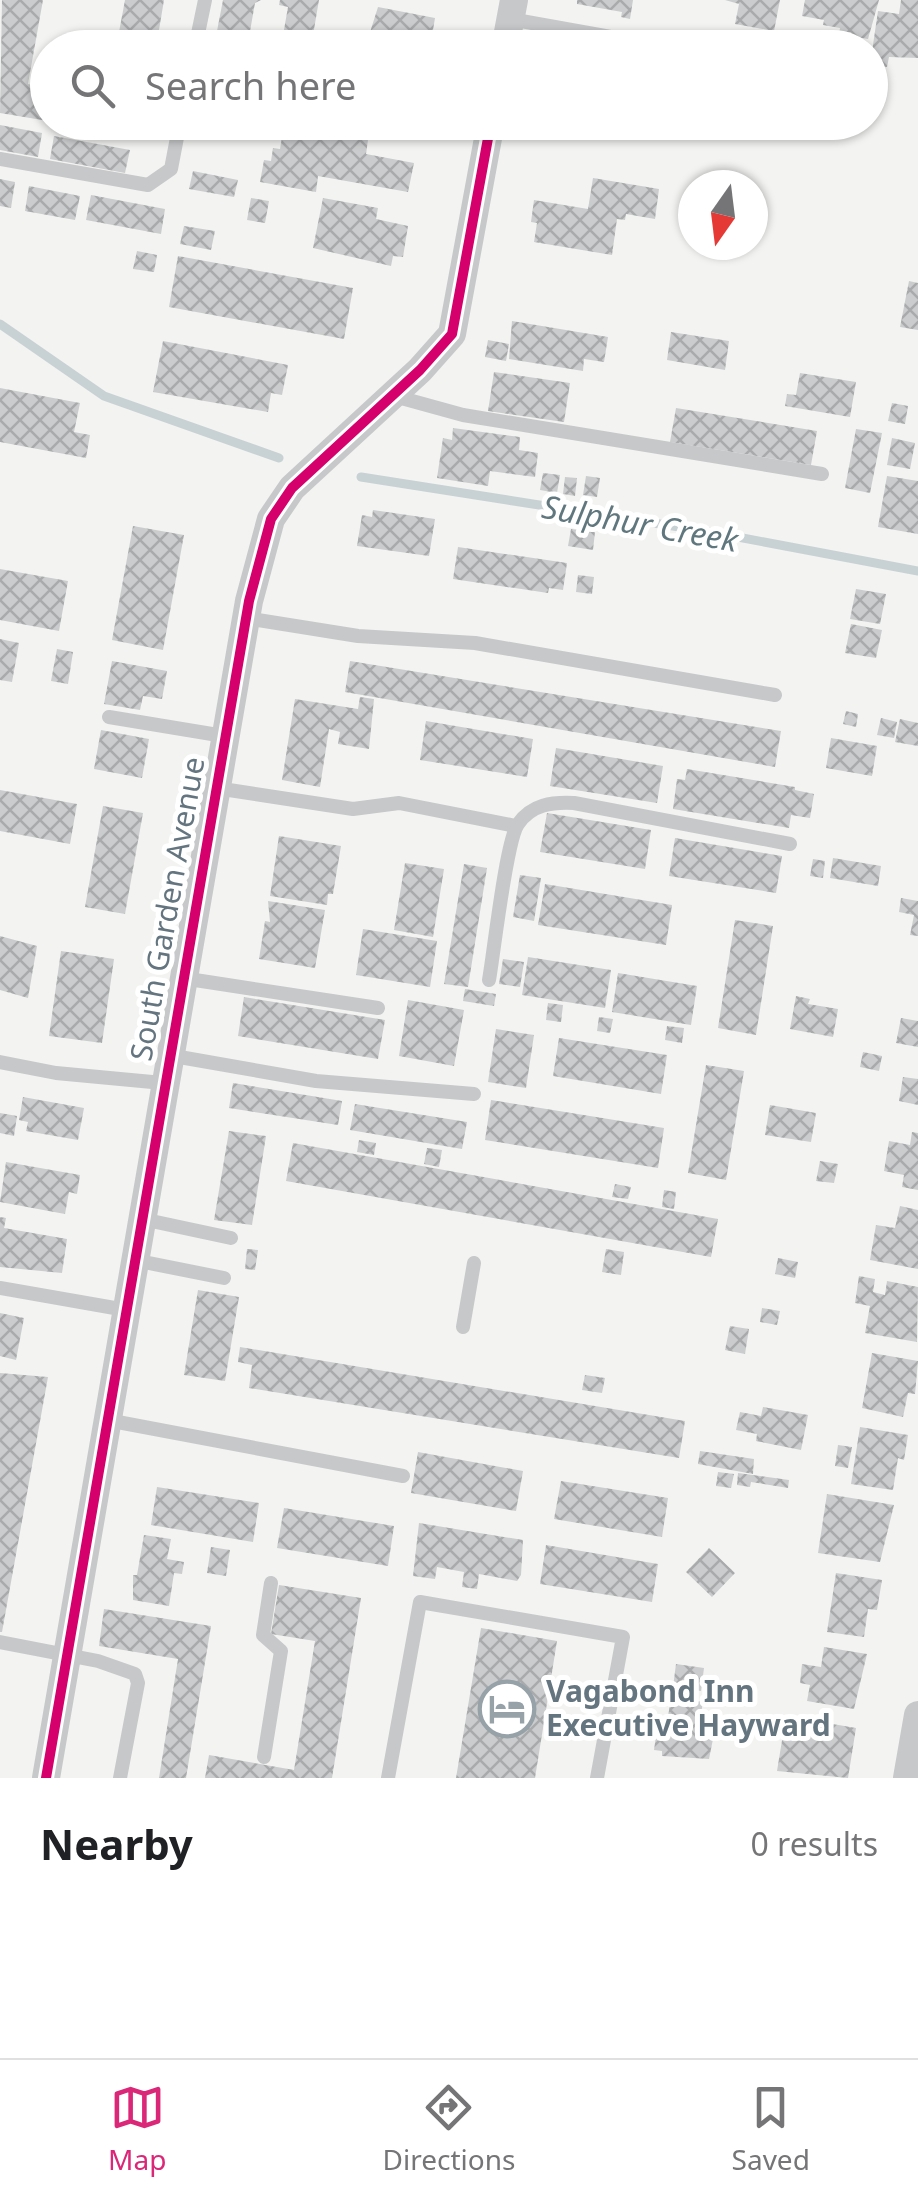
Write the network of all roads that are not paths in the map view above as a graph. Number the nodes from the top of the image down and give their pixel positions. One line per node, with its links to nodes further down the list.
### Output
1 (205, 0): 3 (lane)
2 (512, 10): 4 (lane)
3 (199, 30)
4 (596, 30)
5 (177, 140): 7 (lane)
6 (488, 140): 8 (street, South Garden Avenue)
7 (0, 159)
8 (394, 395): 9 (lane); 10 (street, South Garden Avenue)
9 (822, 474)
10 (246, 618): 11 (lane); 13 (street, South Garden Avenue)
11 (775, 695)
12 (110, 717): 13 (lane)
13 (224, 736): 14 (street, South Garden Avenue)
14 (216, 788): 15 (lane); 17 (street, South Garden Avenue)
15 (516, 826): 16 (lane); 18 (lane)
16 (790, 844)
17 (182, 978): 19 (lane); 20 (street, South Garden Avenue)
18 (489, 980)
19 (378, 1008)
20 (168, 1055): 22 (street, South Garden Avenue); 23 (lane)
21 (0, 1062): 22 (lane)
22 (163, 1083): 24 (street, South Garden Avenue)
23 (474, 1094)
24 (142, 1219): 25 (lane); 26 (street, South Garden Avenue)
25 (231, 1238)
26 (134, 1260): 28 (lane); 30 (street, South Garden Avenue)
27 (474, 1264): 31 (lane)
28 (224, 1278)
29 (0, 1288): 30 (lane)
30 (126, 1310): 32 (street, South Garden Avenue)
31 (462, 1327)
32 (107, 1420): 33 (lane); 36 (street, South Garden Avenue)
33 (402, 1476)
34 (270, 1583): 38 (lane)
35 (0, 1642): 36 (lane)
36 (68, 1655): 39 (street, South Garden Avenue); 40 (lane)
37 (918, 1716): 43 (street)
38 (264, 1757)
39 (46, 1778)
40 (120, 1778)
41 (388, 1778): 42 (lane)
42 (597, 1778)
43 (907, 1778)

